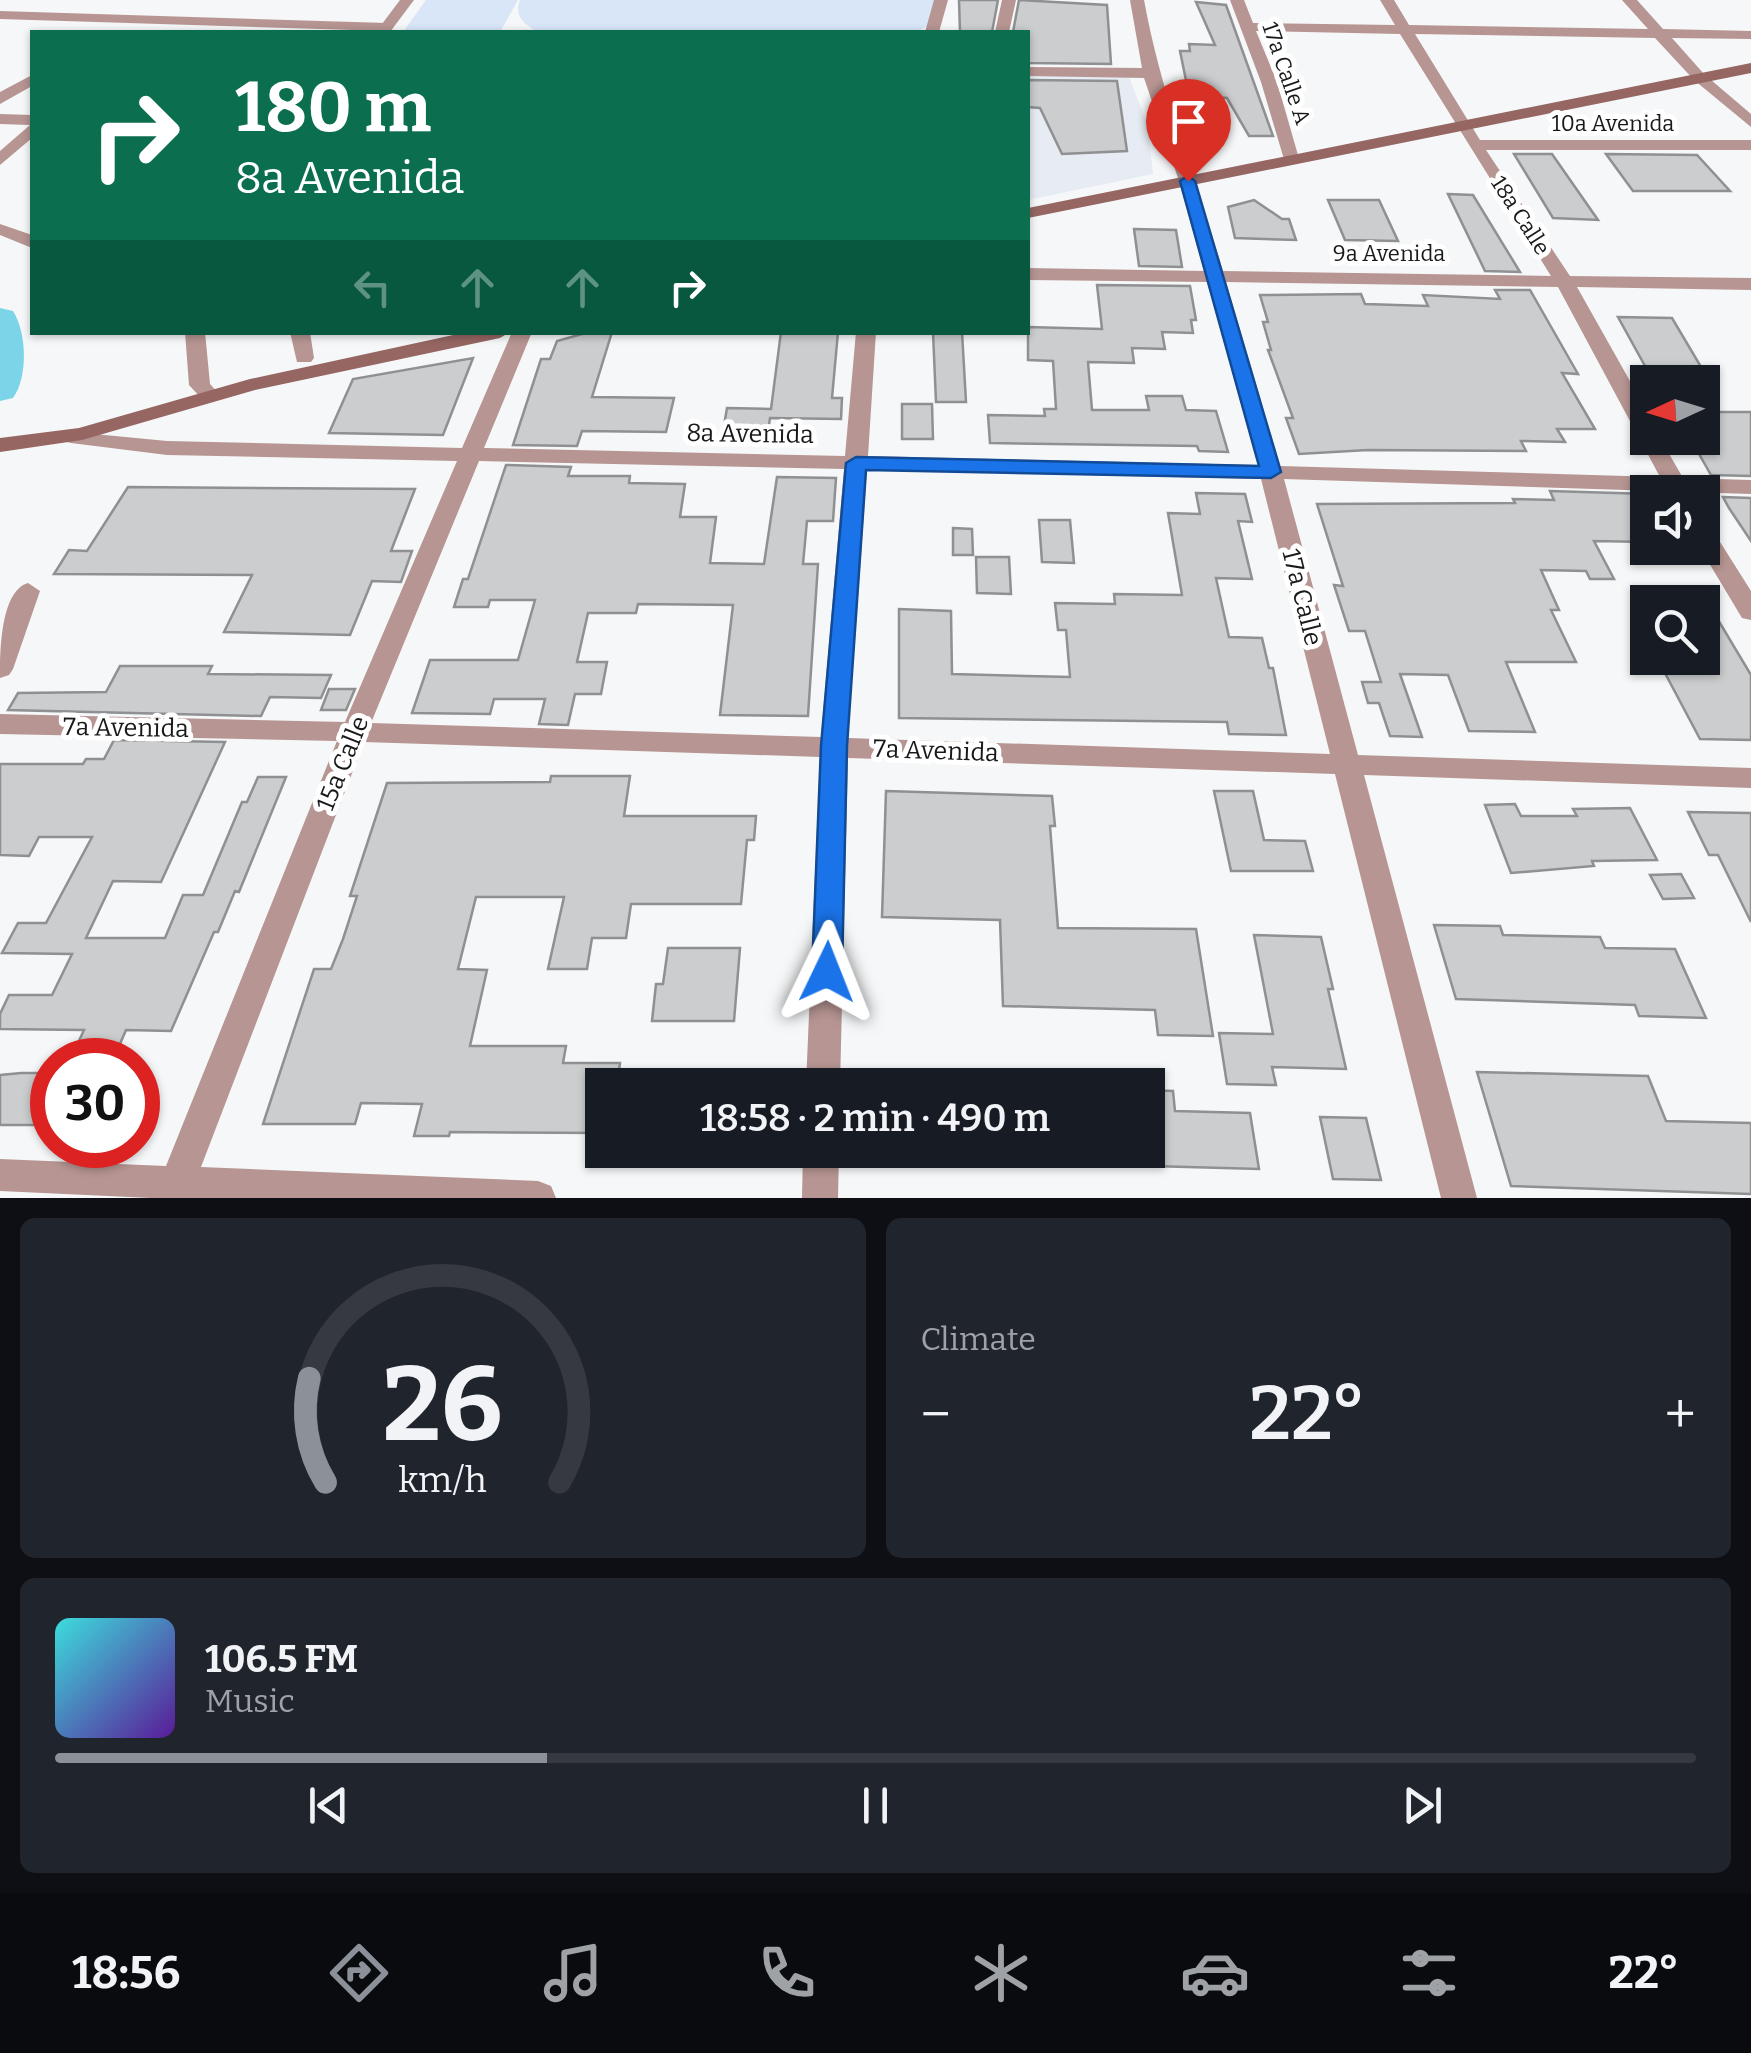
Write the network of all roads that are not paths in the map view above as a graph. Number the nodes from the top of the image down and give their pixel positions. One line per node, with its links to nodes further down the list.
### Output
1 (162, 0): 10 (street)
2 (406, 0): 14 (street)
3 (942, 0): 15 (street)
4 (1009, 0): 16 (street)
5 (1137, 0): 21 (street, 17a Calle)
6 (1237, 0): 11 (street, 17a Calle A)
7 (1388, 0): 12 (street, 18a Calle)
8 (1630, 0): 17 (street)
9 (0, 15): 10 (street)
10 (137, 18): 13 (street); 14 (street)
11 (1248, 27): 12 (street); 34 (street, 17a Calle A)
12 (1404, 28): 17 (street); 31 (street, 18a Calle)
13 (116, 30)
14 (384, 30)
15 (933, 30)
16 (1002, 30)
17 (1661, 34): 18 (street); 22 (street)
18 (1751, 35)
19 (1751, 68): 22 (main road)
20 (1030, 72): 21 (street)
21 (1150, 74): 35 (street, 17a Calle)
22 (1700, 77): 25 (street); 31 (main road)
23 (30, 81): 26 (street)
24 (1751, 84): 25 (main road)
25 (1718, 90): 29 (street); 31 (main road)
26 (0, 100)
27 (0, 119): 28 (street)
28 (30, 120)
29 (1751, 122)
30 (30, 132): 33 (street)
31 (1469, 136): 32 (street, 10a Avenida); 34 (main road); 35 (main road); 42 (street, 18a Calle)
32 (1751, 145)
33 (0, 160)
34 (1292, 162): 35 (main road)
35 (1189, 187): 36 (main road); 37 (main road); 41 (street, 17a Calle)
36 (1030, 214)
37 (1030, 226)
38 (0, 229): 39 (street)
39 (30, 242)
40 (1030, 274): 41 (street, 9a Avenida)
41 (1216, 277): 42 (street, 9a Avenida); 59 (street, 17a Calle)
42 (1563, 280): 43 (street, 9a Avenida); 52 (street, 18a Calle)
43 (1751, 284)
44 (195, 335): 51 (street)
45 (300, 335): 50 (street)
46 (415, 335): 50 (main road)
47 (485, 335): 51 (main road)
48 (521, 335): 57 (street, 15a Calle)
49 (866, 335): 58 (street)
50 (304, 358): 51 (main road)
51 (204, 390): 53 (main road, 8a Avenida); 55 (main road, 8a Avenida)
52 (1630, 403)
53 (162, 411): 54 (main road, 8a Avenida); 56 (street)
54 (70, 436): 55 (main road, 8a Avenida); 56 (street, 8a Avenida)
55 (6, 440)
56 (167, 448): 57 (street, 8a Avenida)
57 (472, 455): 58 (street, 8a Avenida); 68 (street, 15a Calle)
58 (856, 463): 59 (street, 8a Avenida); 69 (street)
59 (1271, 472): 60 (street, 8a Avenida); 70 (street, 17a Calle)
60 (1630, 487)
61 (1751, 487): 62 (street, 8a Avenida)
62 (1720, 488)
63 (1720, 561): 65 (street)
64 (28, 591): 66 (street)
65 (1751, 612)
66 (0, 669)
67 (0, 724): 68 (street, 7a Avenida)
68 (354, 732): 69 (street, 7a Avenida); 75 (street, 15a Calle)
69 (834, 746): 70 (street, 7a Avenida); 72 (street)
70 (1346, 764): 71 (street, 7a Avenida); 78 (street, 17a Calle)
71 (1751, 778)
72 (825, 1068)
73 (821, 1168): 77 (street)
74 (0, 1175): 75 (street)
75 (174, 1190): 76 (street)
76 (538, 1198)
77 (820, 1198)
78 (1459, 1198)

